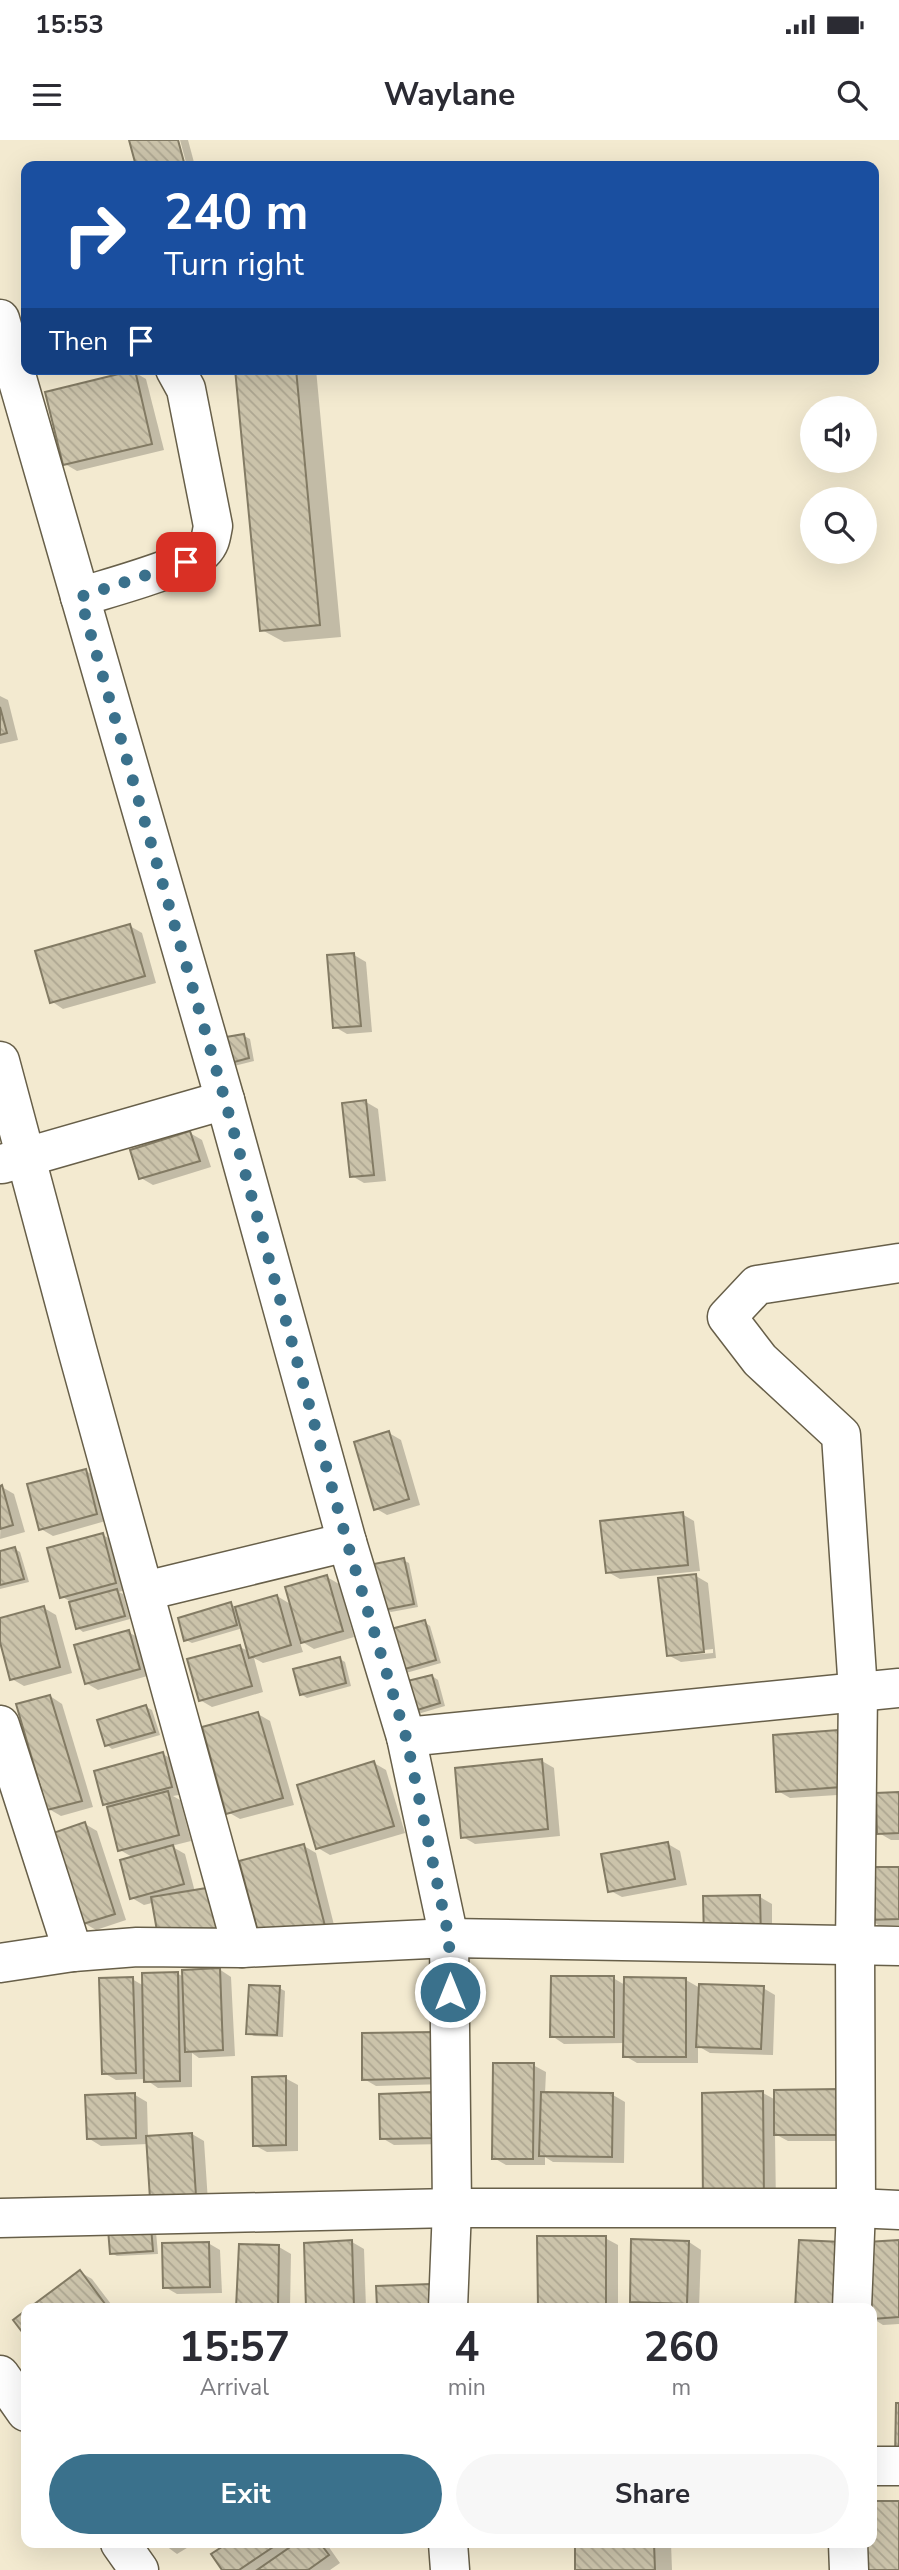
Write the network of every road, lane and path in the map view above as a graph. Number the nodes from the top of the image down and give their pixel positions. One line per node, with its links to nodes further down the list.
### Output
1 (12, 341): 2 (street)
2 (21, 375)
3 (21, 375): 5 (street)
4 (178, 375): 5 (street)
5 (80, 597): 7 (street)
6 (0, 1061): 8 (street)
7 (225, 1100): 8 (street); 10 (street)
8 (12, 1161): 11 (street)
9 (899, 1263): 13 (street)
10 (347, 1542): 11 (street); 15 (street)
11 (145, 1591): 19 (street)
12 (899, 1688): 13 (street)
13 (858, 1691): 15 (street); 17 (street)
14 (0, 1725): 20 (street)
15 (406, 1737): 16 (street)
16 (449, 1938): 17 (street); 19 (street); 22 (street)
17 (855, 1945): 18 (street); 23 (street)
18 (899, 1945)
19 (242, 1948): 20 (street)
20 (73, 1952): 21 (street)
21 (0, 1963)
22 (452, 2208): 23 (street); 25 (street); 26 (street)
23 (856, 2208): 24 (street); 27 (street)
24 (899, 2210)
25 (0, 2218)
26 (448, 2303)
27 (852, 2303)
28 (0, 2375): 29 (street)
29 (21, 2405)
30 (877, 2466): 31 (street)
31 (899, 2466)
32 (124, 2548): 35 (street)
33 (448, 2548): 36 (street)
34 (848, 2548): 37 (street)
35 (139, 2570)
36 (450, 2570)
37 (849, 2570)

